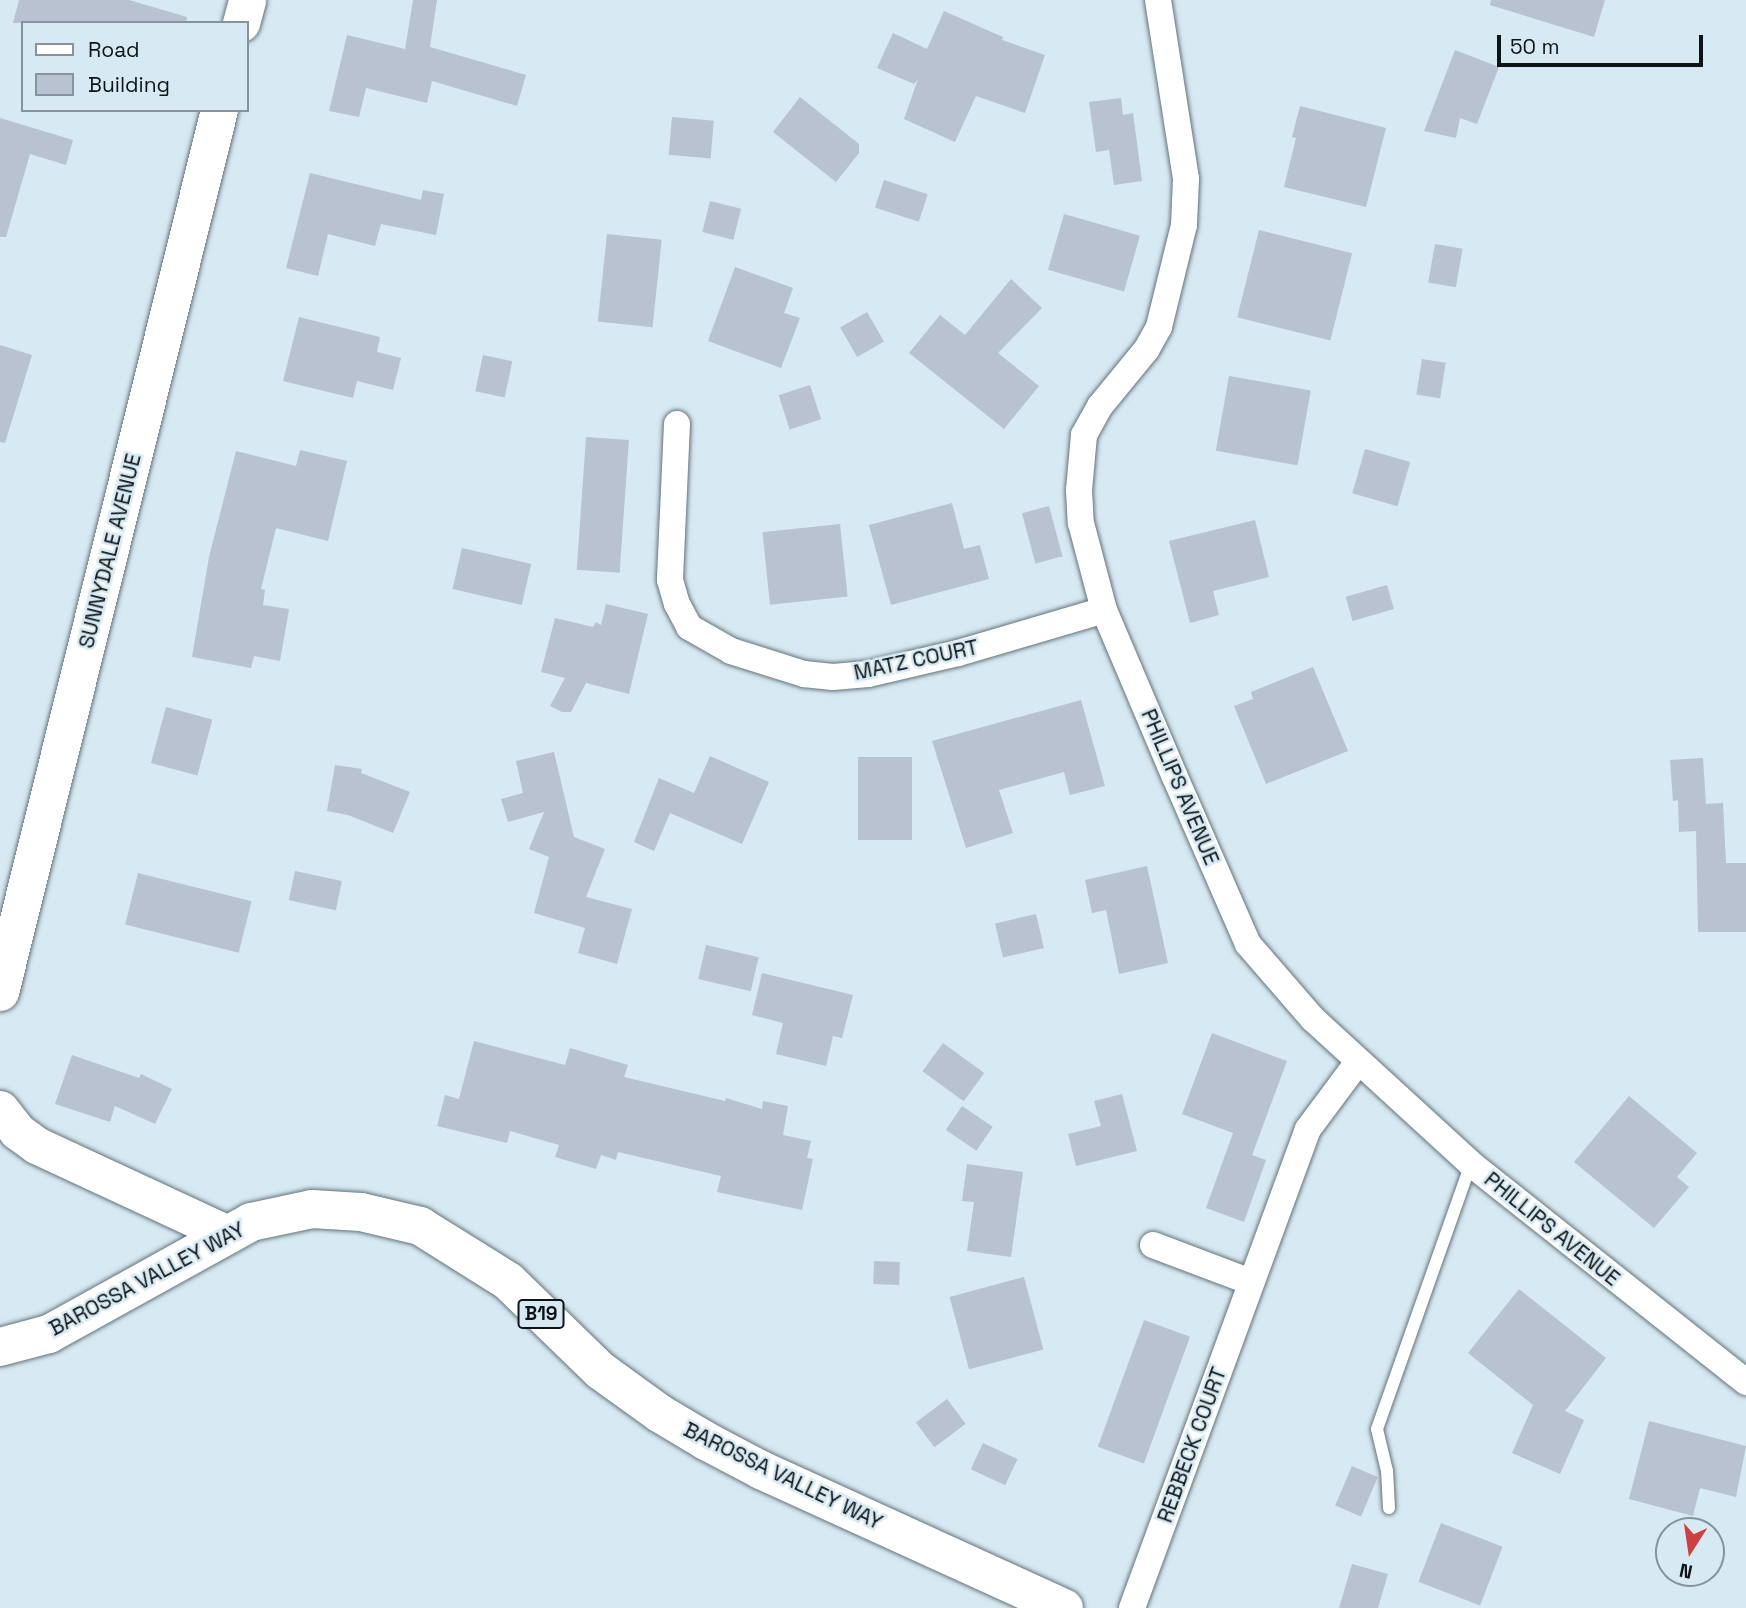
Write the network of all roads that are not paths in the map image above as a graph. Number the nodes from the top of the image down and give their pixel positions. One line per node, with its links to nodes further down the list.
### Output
1 (247, 0): 3 (street)
2 (1158, 0): 6 (street, PHILLIPS AVENUE)
3 (242, 21)
4 (219, 112): 7 (street, SUNNYDALE AVENUE)
5 (677, 424): 6 (street, MATZ COURT)
6 (1104, 610): 8 (street, PHILLIPS AVENUE)
7 (0, 992)
8 (1358, 1062): 10 (street, PHILLIPS AVENUE); 13 (street, REBBECK COURT)
9 (0, 1109): 11 (street)
10 (1471, 1164): 15 (street, PHILLIPS AVENUE); 16 (lane)
11 (228, 1234): 14 (main road, BAROSSA VALLEY WAY / B19); 17 (main road, BAROSSA VALLEY WAY / B19)
12 (1153, 1245): 13 (street)
13 (1251, 1282): 18 (street, REBBECK COURT)
14 (0, 1347)
15 (1746, 1382)
16 (1389, 1508)
17 (1064, 1608)
18 (1132, 1608)

